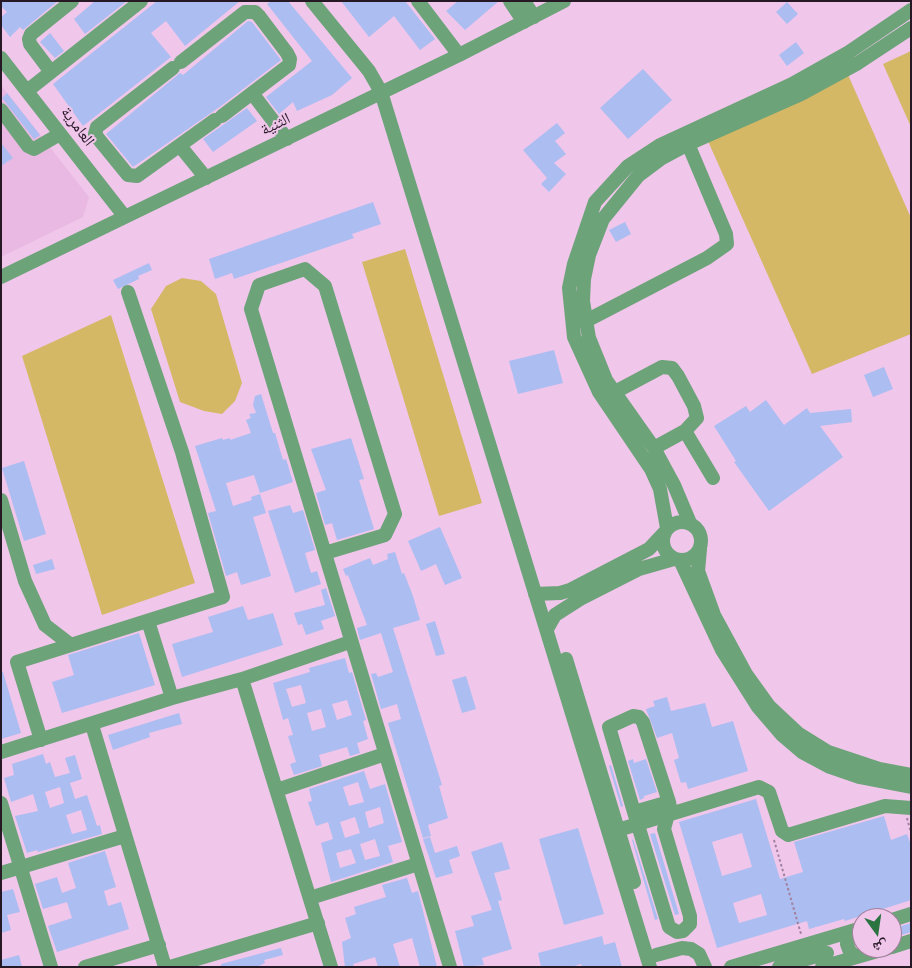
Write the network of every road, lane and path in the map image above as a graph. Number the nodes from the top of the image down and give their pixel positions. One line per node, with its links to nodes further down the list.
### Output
1 (72, 1): 13 (street)
2 (141, 1): 13 (street)
3 (312, 1): 15 (street)
4 (418, 1): 11 (street)
5 (510, 1): 9 (street)
6 (524, 1): 9 (street)
7 (564, 1): 9 (street, الثنية)
8 (911, 10): 33 (street)
9 (529, 19): 11 (street, الثنية)
10 (911, 28): 20 (street)
11 (459, 55): 15 (street, الثنية)
12 (1, 58): 14 (street, العامرية)
13 (51, 72): 14 (street)
14 (27, 91): 18 (street, العامرية)
15 (381, 92): 19 (street, الثنية); 37 (street)
16 (248, 96): 19 (street); 21 (street); 21 (street)
17 (1, 110): 18 (street)
18 (60, 134): 23 (street, العامرية)
19 (283, 141): 22 (street, الثنية)
20 (688, 144): 26 (street); 26 (street)
21 (176, 149): 22 (street)
22 (202, 180): 23 (street, الثنية)
23 (125, 217): 24 (street, الثنية)
24 (1, 277)
25 (128, 292): 38 (street)
26 (584, 322): 27 (street)
27 (615, 392): 28 (street); 29 (street)
28 (685, 431): 29 (street); 30 (street)
29 (654, 448): 32 (street)
30 (713, 478)
31 (1, 500): 41 (street)
32 (690, 523): 33 (street); 34 (street)
33 (666, 530): 36 (street); 37 (street)
34 (700, 548): 36 (street); 52 (street)
35 (326, 553): 35 (street); 40 (street)
36 (677, 559): 39 (street); 53 (street)
37 (535, 594): 39 (street)
38 (148, 620): 41 (street); 43 (street)
39 (547, 630): 46 (street)
40 (350, 642): 42 (street); 51 (street)
41 (71, 645): 47 (street)
42 (242, 679): 43 (street); 54 (street)
43 (172, 698): 44 (street)
44 (92, 725): 47 (street); 61 (street)
45 (608, 727): 46 (street); 49 (street); 56 (street)
46 (584, 736): 50 (street)
47 (41, 740): 48 (street)
48 (1, 752)
49 (616, 752): 50 (street); 58 (street)
50 (590, 753): 59 (street); 74 (street)
51 (385, 754): 54 (street); 62 (street)
52 (911, 775)
53 (911, 787)
54 (277, 790): 65 (street)
55 (1, 803): 63 (street)
56 (668, 808): 57 (street); 58 (street); 58 (street)
57 (911, 808)
58 (636, 818): 59 (street)
59 (618, 830): 74 (street)
60 (772, 834): 70 (path)
61 (126, 836): 63 (street); 69 (street)
62 (418, 864): 65 (street); 80 (street)
63 (21, 867): 64 (street); 75 (street)
64 (1, 873)
65 (310, 898): 66 (street)
66 (318, 923): 78 (street); 79 (street)
67 (852, 934): 71 (street)
68 (852, 935): 73 (street)
69 (159, 945): 76 (street); 77 (street)
70 (804, 945): 73 (street); 82 (street)
71 (852, 953)
72 (852, 957): 73 (street)
73 (826, 958): 83 (street)
74 (655, 963): 81 (street)
75 (51, 967)
76 (84, 967)
77 (165, 967)
78 (170, 967)
79 (332, 967)
80 (450, 967)
81 (705, 967)
82 (731, 967)
83 (779, 967)

